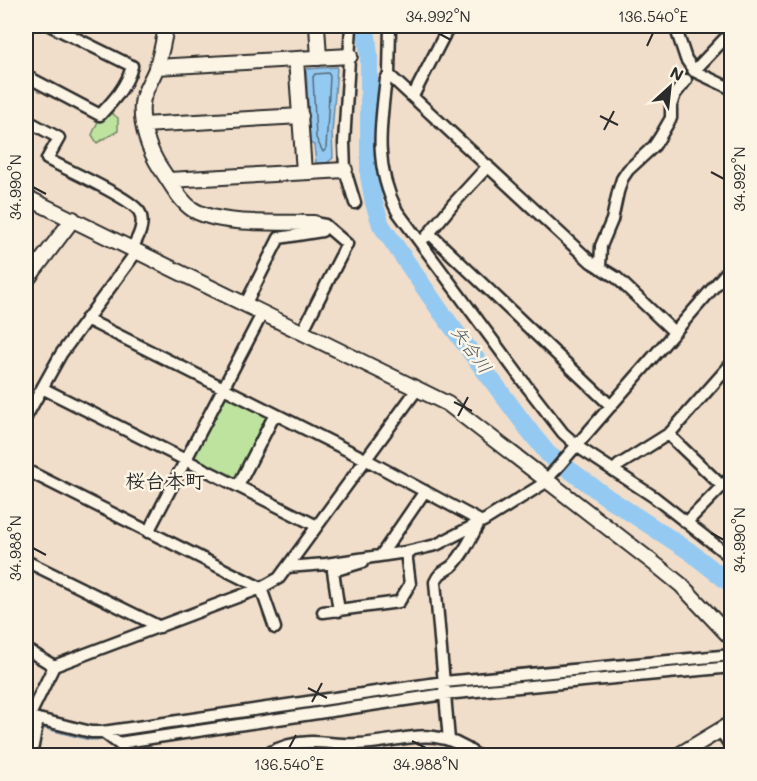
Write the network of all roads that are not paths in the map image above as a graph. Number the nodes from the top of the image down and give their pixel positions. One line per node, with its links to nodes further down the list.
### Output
1 (51, 26): 15 (street)
2 (166, 26): 12 (street)
3 (317, 26): 10 (street)
4 (351, 26): 9 (street)
5 (390, 26): 14 (street)
6 (449, 26): 18 (street)
7 (675, 26): 13 (street)
8 (732, 31): 13 (street)
9 (351, 56): 10 (street); 23 (street)
10 (319, 58): 11 (street)
11 (296, 59): 12 (street); 19 (street)
12 (156, 67): 21 (street)
13 (694, 71): 17 (street)
14 (389, 75): 18 (street); 31 (street)
15 (26, 76)
16 (686, 80): 35 (street)
17 (732, 89)
18 (413, 96): 22 (street)
19 (301, 116): 21 (street); 24 (street)
20 (26, 120): 32 (street)
21 (143, 125): 25 (street)
22 (488, 166): 30 (street); 35 (street)
23 (345, 170): 24 (street); 27 (street)
24 (303, 172): 25 (street)
25 (169, 180): 29 (street)
26 (26, 197): 28 (street)
27 (355, 203)
28 (73, 219): 32 (street); 33 (street)
29 (320, 224): 37 (street); 40 (street)
30 (429, 233): 31 (street); 46 (street)
31 (420, 244): 50 (street)
32 (134, 249): 37 (street); 39 (street)
33 (31, 264): 36 (street)
34 (732, 266): 41 (street)
35 (600, 268): 41 (street)
36 (26, 281)
37 (246, 303): 38 (street)
38 (262, 312): 40 (street); 43 (street)
39 (86, 319): 43 (street); 44 (street)
40 (302, 332): 45 (street)
41 (674, 332): 46 (street)
42 (732, 363): 49 (street)
43 (223, 387): 47 (street); 51 (street)
44 (42, 388): 48 (street); 51 (street)
45 (418, 388): 52 (street); 55 (street)
46 (611, 406): 50 (street)
47 (275, 414): 52 (street); 57 (street)
48 (26, 417)
49 (670, 433): 54 (street); 58 (street)
50 (576, 446): 54 (street); 55 (street)
51 (184, 459): 57 (street); 63 (street)
52 (365, 459): 59 (street); 62 (street)
53 (26, 470): 63 (street)
54 (613, 471): 61 (street)
55 (549, 476): 60 (street); 75 (street)
56 (732, 476): 58 (street)
57 (238, 486): 62 (street)
58 (722, 486): 61 (street)
59 (425, 491): 60 (street); 65 (street)
60 (480, 521): 64 (street); 80 (street)
61 (687, 522): 67 (street)
62 (316, 525): 69 (street)
63 (148, 532): 70 (street)
64 (406, 552): 65 (street); 71 (street)
65 (381, 555): 66 (street)
66 (367, 557): 69 (street); 71 (street)
67 (732, 558)
68 (26, 561): 73 (street)
69 (287, 567): 70 (street)
70 (261, 588): 73 (street); 74 (street)
71 (339, 611): 72 (street)
72 (323, 612)
73 (160, 627): 78 (street)
74 (275, 628)
75 (732, 639)
76 (26, 650): 78 (street)
77 (732, 655): 80 (street)
78 (54, 666): 81 (street)
79 (732, 667): 80 (street)
80 (444, 689): 83 (street); 84 (street); 85 (street)
81 (33, 718): 83 (street); 88 (street)
82 (726, 727): 86 (street); 92 (street)
83 (103, 732): 85 (street)
84 (449, 740): 87 (street); 91 (street)
85 (117, 743): 89 (street)
86 (732, 748)
87 (345, 750): 90 (street)
88 (31, 756)
89 (135, 756)
90 (263, 756)
91 (478, 756)
92 (677, 756)

